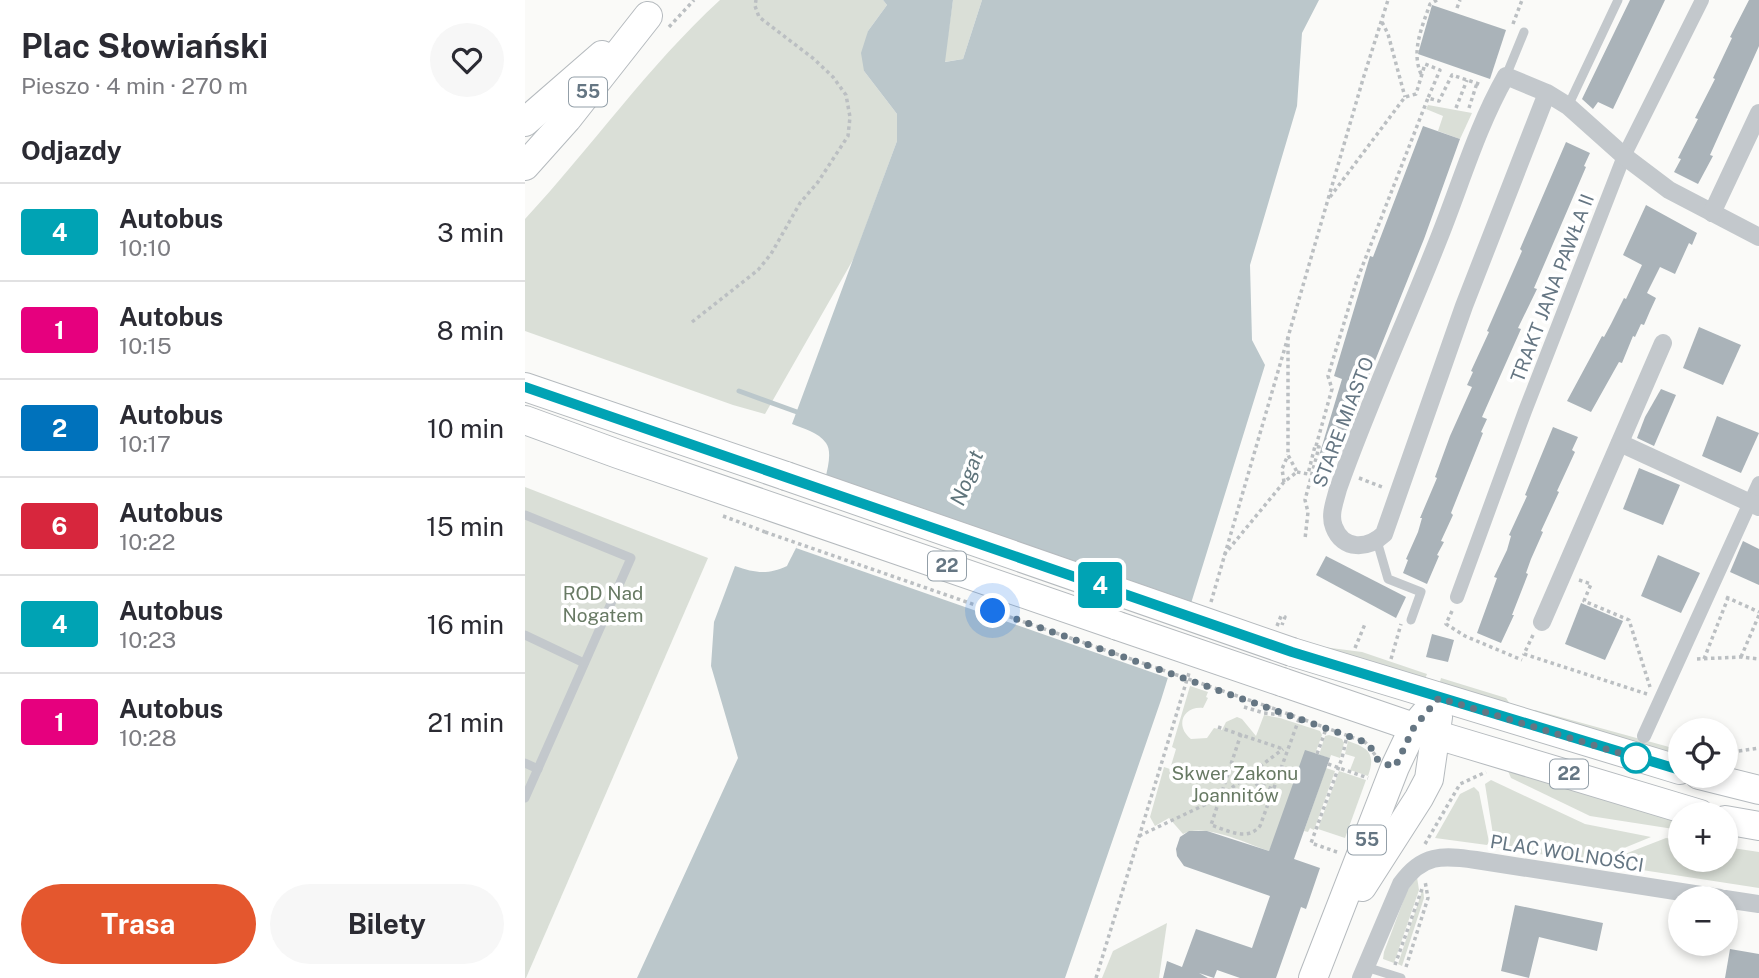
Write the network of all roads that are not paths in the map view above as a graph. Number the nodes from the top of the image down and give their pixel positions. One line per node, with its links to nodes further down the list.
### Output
1 (1618, 0): 7 (lane)
2 (1702, 0): 10 (street, TRAKT JANA PAWŁA II)
3 (656, 8): 9 (main road, 55); 11 (main road, 55)
4 (1524, 32): 5 (lane)
5 (1506, 76): 6 (street); 21 (street, STARE MIASTO)
6 (1547, 93): 7 (street); 21 (street)
7 (1568, 106): 10 (street)
8 (1759, 113): 12 (street)
9 (525, 122)
10 (1624, 156): 12 (street); 22 (street, TRAKT JANA PAWŁA II)
11 (525, 166)
12 (1712, 213): 13 (street)
13 (1759, 237)
14 (1663, 343): 17 (street)
15 (525, 387): 27 (main road, 22, bridge)
16 (525, 420): 28 (main road, 22, bridge)
17 (1620, 443): 19 (street); 24 (street)
18 (1759, 484): 19 (street)
19 (1755, 505): 29 (street)
20 (525, 515): 26 (lane)
21 (1377, 541): 23 (lane)
22 (1457, 597)
23 (1411, 620)
24 (1542, 622)
25 (525, 635): 26 (lane)
26 (584, 663): 32 (lane)
27 (1439, 698): 28 (main road, 55); 31 (main road, 22)
28 (1426, 731): 36 (main road, 22); 42 (main road, 55); 42 (main road, 55)
29 (1644, 736)
30 (525, 763): 32 (lane)
31 (1668, 767)
32 (538, 769): 35 (lane)
33 (1738, 785): 34 (main road)
34 (1759, 790)
35 (525, 799)
36 (1668, 804)
37 (1738, 822): 38 (main road)
38 (1759, 826)
39 (1668, 890): 43 (street, PLAC WOLNOŚCI)
40 (1738, 901): 41 (street)
41 (1759, 904)
42 (1319, 966)
43 (1363, 973): 44 (lane)
44 (1398, 977)

